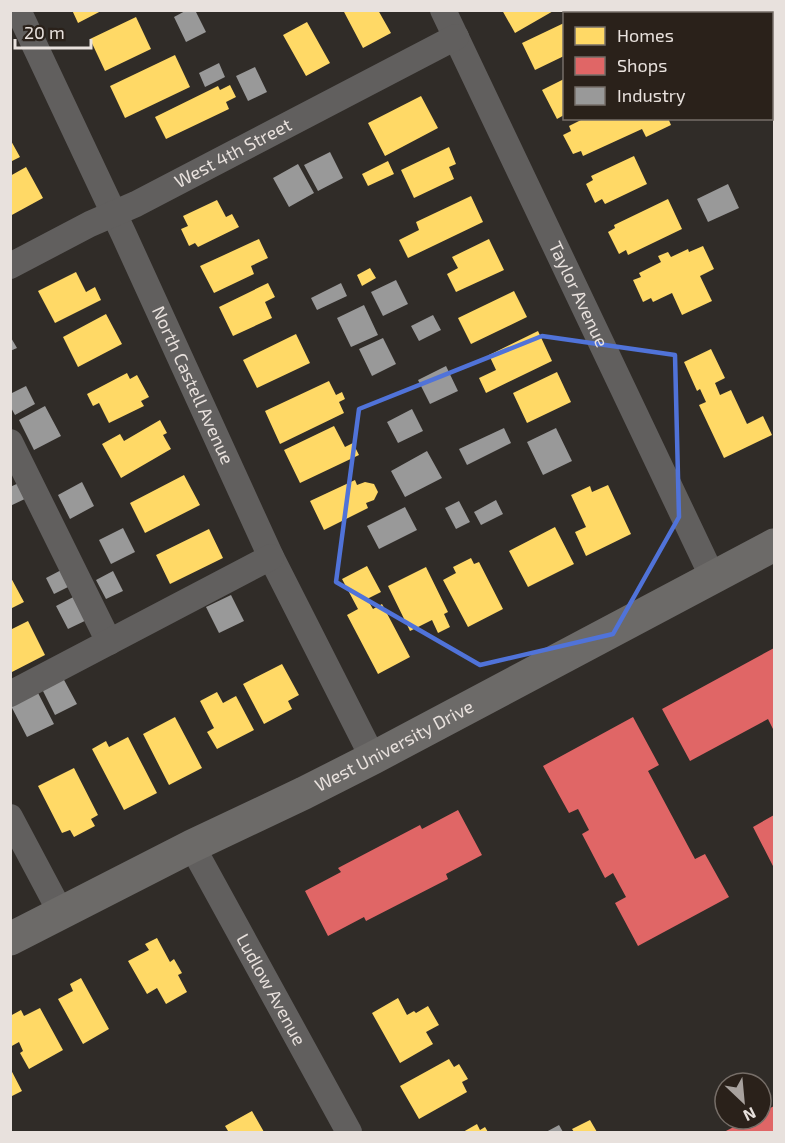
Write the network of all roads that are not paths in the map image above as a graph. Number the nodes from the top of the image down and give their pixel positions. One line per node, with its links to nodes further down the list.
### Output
1 (18, 10): 4 (street, North Castell Avenue)
2 (443, 10): 3 (street, Taylor Avenue)
3 (456, 37): 4 (street, West 4th Street); 9 (street, Taylor Avenue)
4 (114, 214): 5 (street, West 4th Street); 8 (street, North Castell Avenue)
5 (10, 266)
6 (10, 442): 10 (street)
7 (774, 545): 9 (main road, West University Drive)
8 (271, 557): 10 (street); 12 (street, North Castell Avenue)
9 (713, 578): 12 (main road, West University Drive)
10 (110, 642): 11 (street)
11 (10, 694)
12 (373, 758): 14 (main road, West University Drive)
13 (10, 817): 15 (street)
14 (192, 846): 15 (main road, West University Drive); 17 (street, Ludlow Avenue)
15 (61, 913): 16 (main road, West University Drive)
16 (10, 939)
17 (349, 1132)

